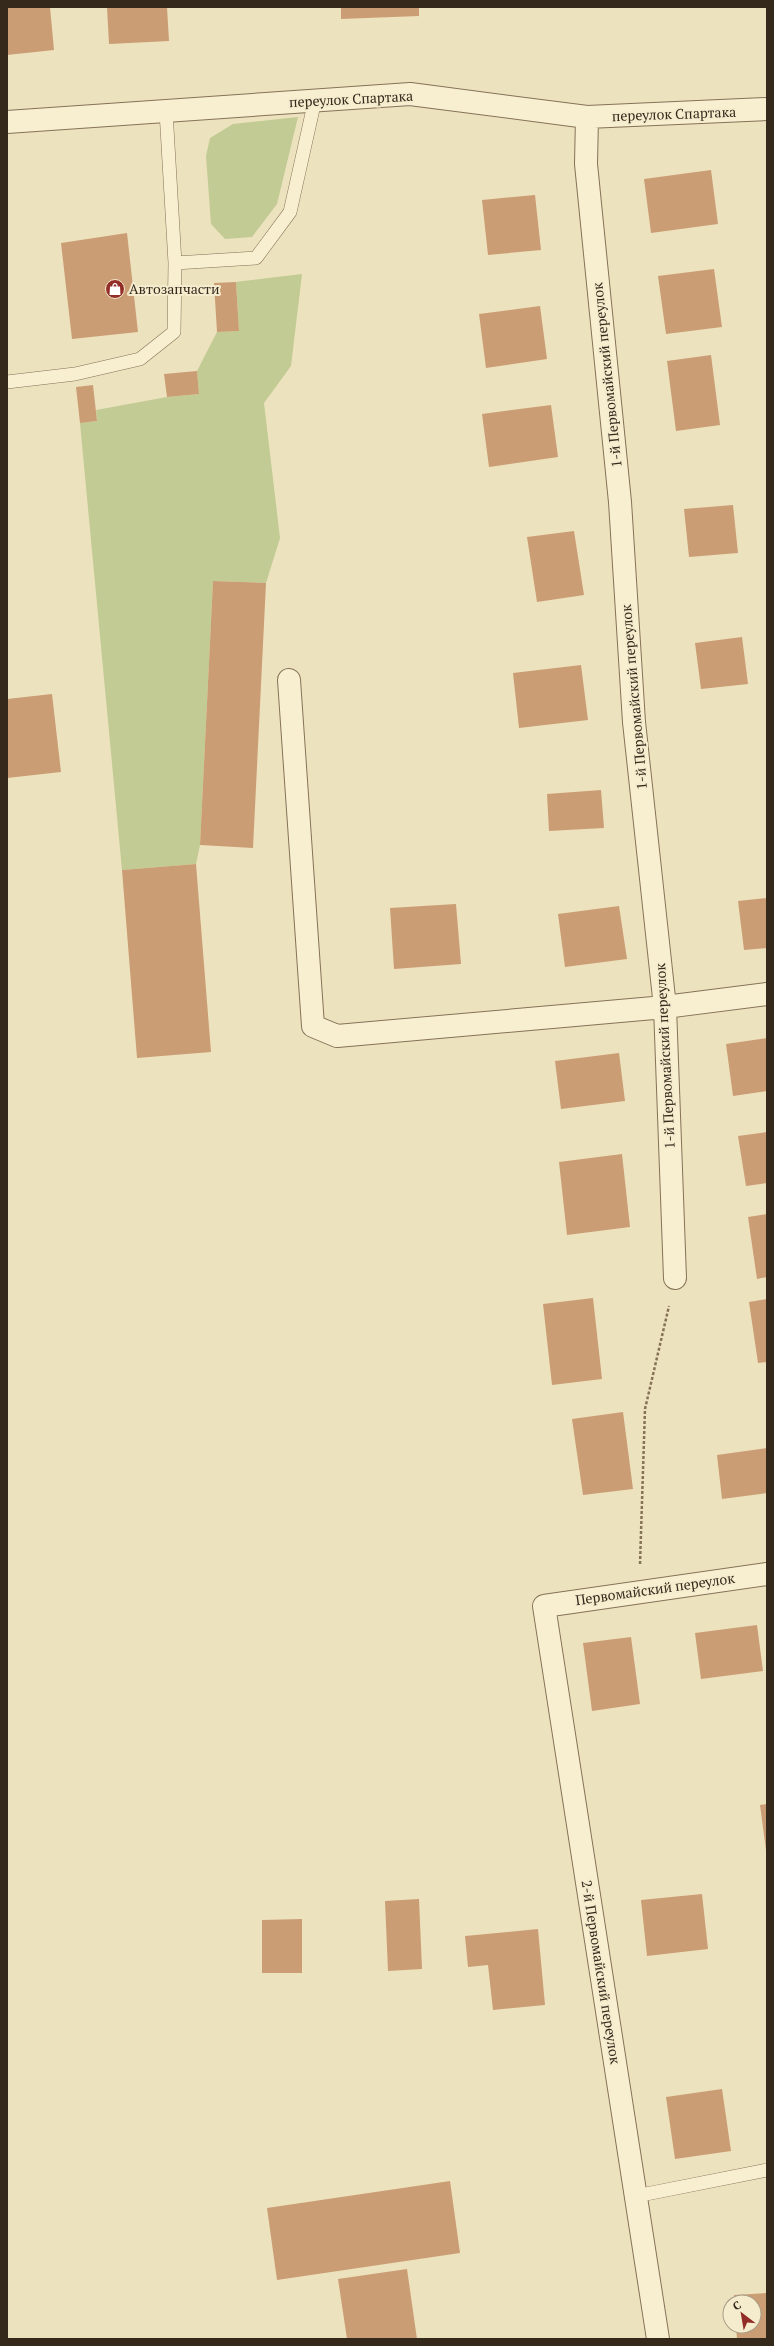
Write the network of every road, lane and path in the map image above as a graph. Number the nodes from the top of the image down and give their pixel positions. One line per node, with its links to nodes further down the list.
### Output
1 (315, 100): 3 (street, переулок Спартака); 4 (street, переулок Спартака); 6 (lane)
2 (767, 109): 4 (street, переулок Спартака)
3 (166, 111): 5 (street, переулок Спартака); 6 (lane)
4 (588, 117): 10 (street, 1-й Первомайский переулок)
5 (7, 122)
6 (175, 263): 7 (lane)
7 (7, 382)
8 (289, 680): 10 (street)
9 (767, 994): 10 (street)
10 (665, 1007): 11 (street, 1-й Первомайский переулок)
11 (675, 1278): 13 (path)
12 (767, 1574): 13 (street, Первомайский переулок)
13 (639, 1591): 14 (street, Первомайский переулок)
14 (544, 1606): 16 (street, 2-й Первомайский переулок)
15 (767, 2170): 16 (lane)
16 (636, 2196): 17 (street, 2-й Первомайский переулок)
17 (658, 2339)

